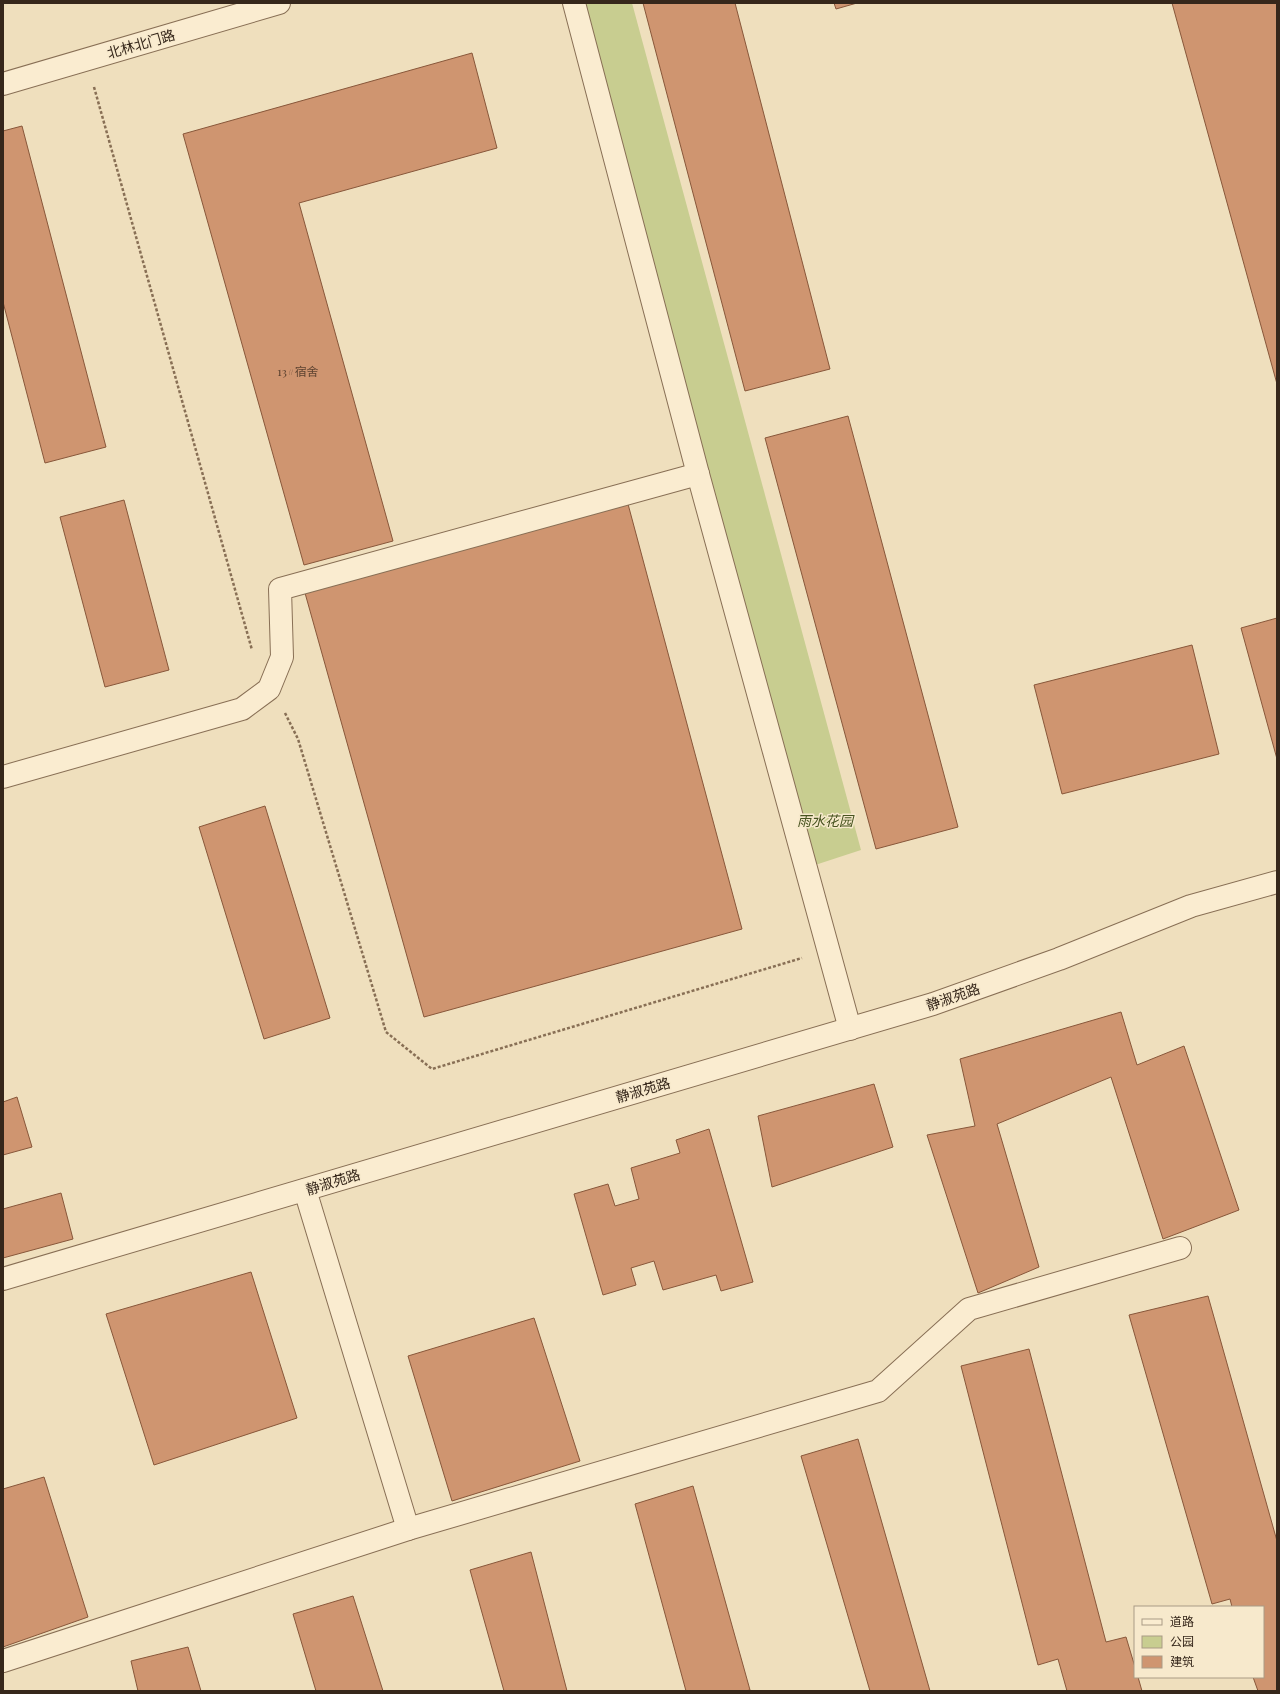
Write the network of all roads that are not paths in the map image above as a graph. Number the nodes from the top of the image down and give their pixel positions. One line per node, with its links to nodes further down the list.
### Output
1 (279, 3): 3 (street, 北林北门路)
2 (574, 3): 4 (street)
3 (3, 84)
4 (698, 474): 5 (street); 7 (street)
5 (3, 777)
6 (1277, 882): 7 (street, 静淑苑路)
7 (850, 1029): 8 (street, 静淑苑路)
8 (305, 1190): 10 (street, 静淑苑路); 11 (street)
9 (1180, 1248): 11 (street)
10 (3, 1279)
11 (408, 1529): 12 (street)
12 (3, 1661)

